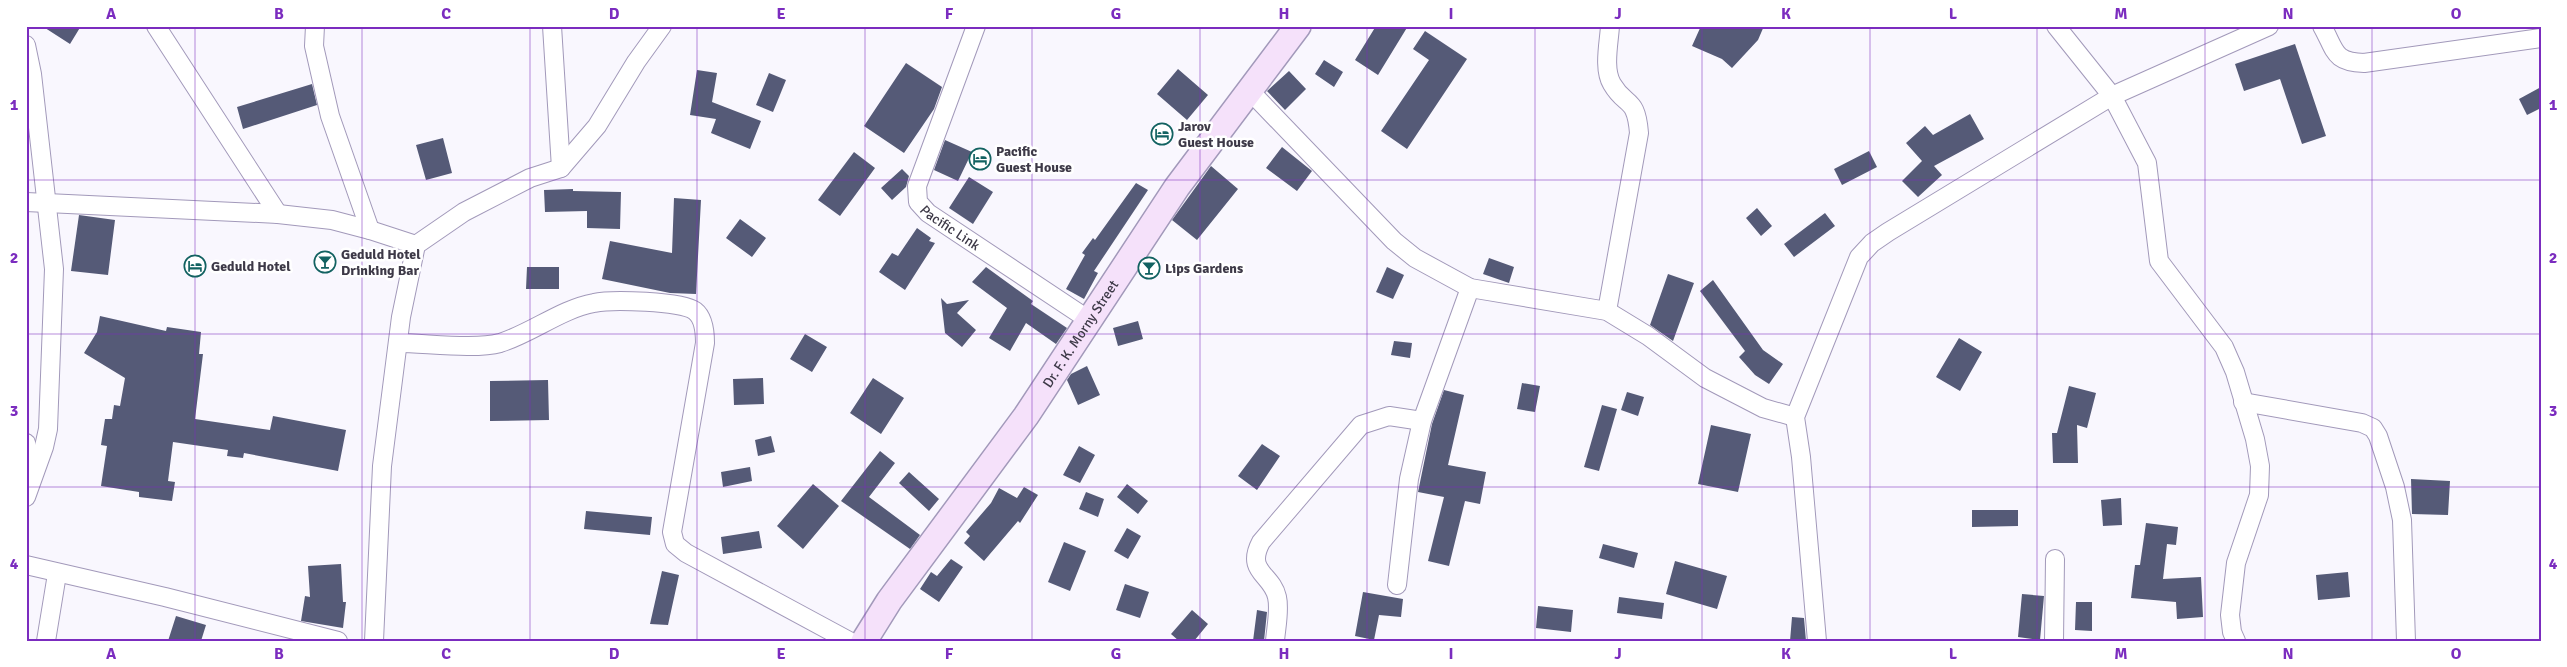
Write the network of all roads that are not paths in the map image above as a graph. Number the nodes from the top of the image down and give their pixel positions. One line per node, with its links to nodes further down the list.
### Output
1 (156, 26): 18 (street)
2 (315, 26): 19 (street)
3 (552, 26): 15 (street)
4 (662, 26): 15 (street)
5 (976, 26): 23 (street, Pacific Link)
6 (1298, 26): 13 (street, Dr. F. K. Morny Street)
7 (1610, 26): 22 (street)
8 (2056, 26): 14 (street)
9 (2269, 26): 14 (street)
10 (2322, 26): 11 (street)
11 (2541, 38)
12 (26, 46): 17 (street)
13 (1249, 90): 21 (street); 23 (street, Dr. F. K. Morny Street)
14 (2112, 96): 25 (street); 26 (street)
15 (561, 168): 20 (street)
16 (26, 202): 17 (street)
17 (48, 204): 18 (street); 29 (street)
18 (278, 214): 19 (street)
19 (370, 230): 20 (street)
20 (416, 245): 24 (street)
21 (1470, 288): 22 (street); 27 (street)
22 (1606, 311): 26 (street)
23 (1089, 320): 39 (street, Dr. F. K. Morny Street)
24 (398, 343): 37 (street); 38 (street)
25 (2244, 402): 43 (street); 44 (street)
26 (1795, 417): 41 (street)
27 (1422, 421): 34 (street); 40 (street)
28 (26, 443): 29 (street)
29 (34, 473): 30 (street)
30 (26, 497)
31 (2055, 559): 42 (street)
32 (26, 566): 33 (street)
33 (57, 574): 35 (street); 36 (street)
34 (1397, 586)
35 (46, 641)
36 (338, 641)
37 (374, 641)
38 (849, 641)
39 (864, 641)
40 (1275, 641)
41 (1817, 641)
42 (2054, 641)
43 (2236, 641)
44 (2406, 641)

